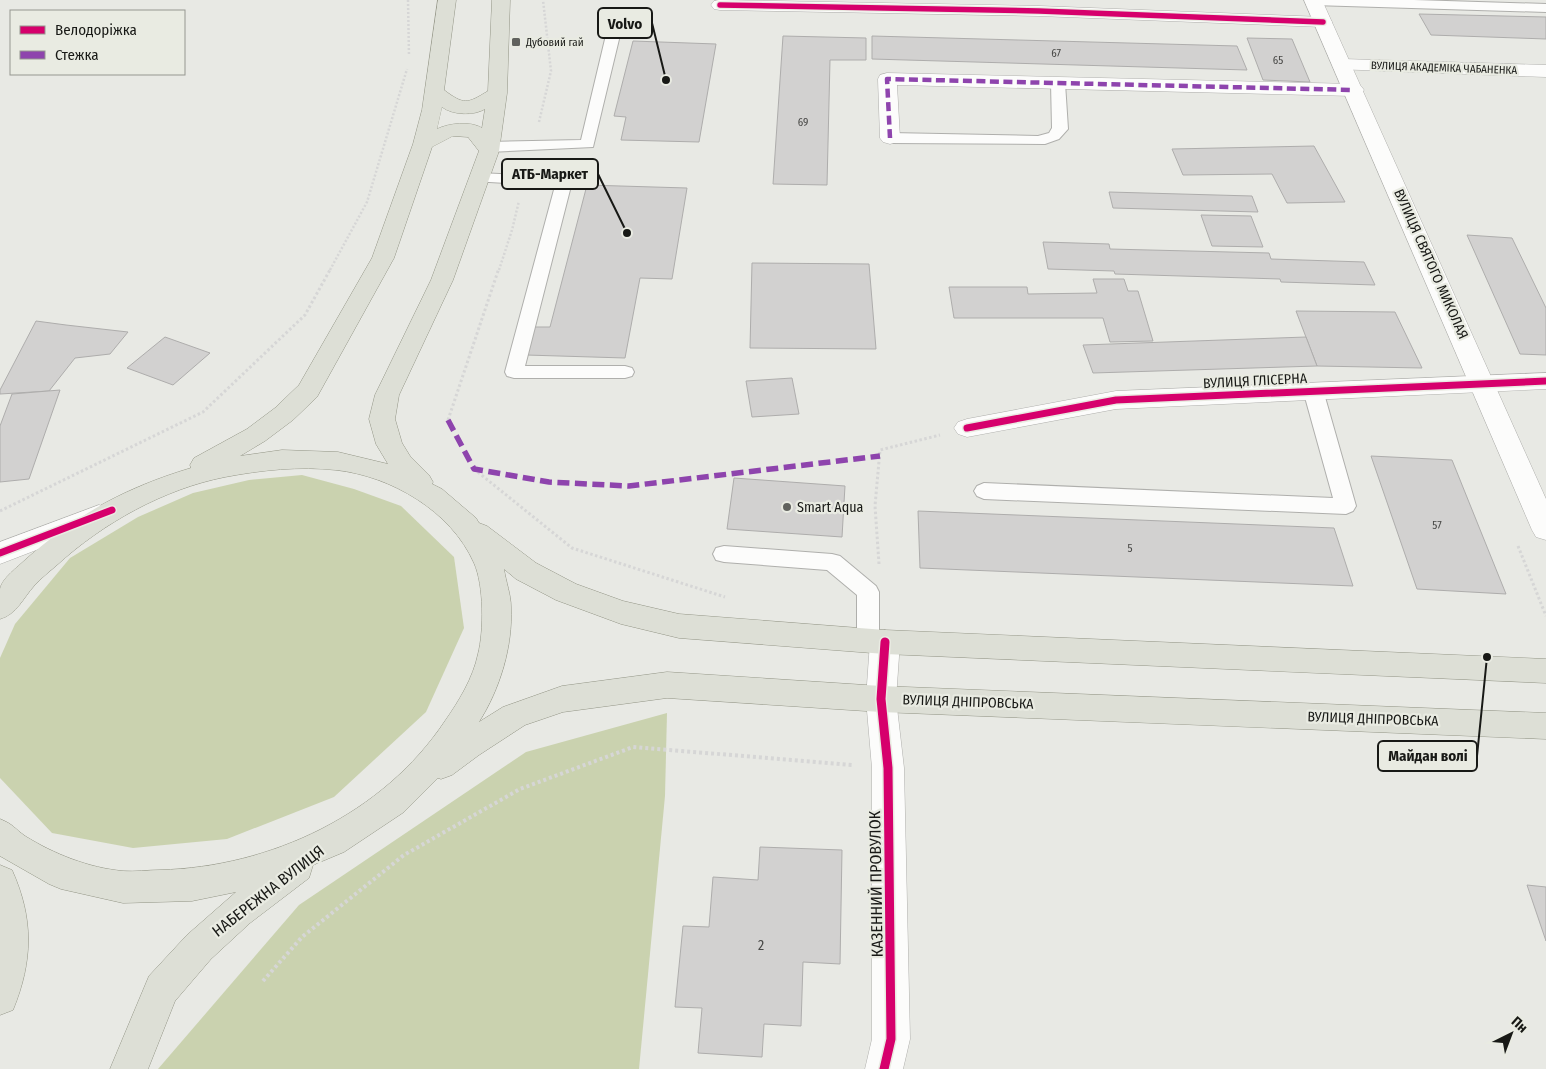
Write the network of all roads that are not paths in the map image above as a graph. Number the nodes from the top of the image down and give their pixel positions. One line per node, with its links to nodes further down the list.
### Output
1 (447, 0): 14 (main road)
2 (501, 0): 15 (main road)
3 (1313, 0): 7 (lane); 8 (street, ВУЛИЦЯ СВЯТОГО МИКОЛАЯ)
4 (857, 3): 5 (street); 6 (street)
5 (720, 5)
6 (1038, 5): 8 (street)
7 (1546, 8)
8 (1323, 22): 10 (street, ВУЛИЦЯ СВЯТОГО МИКОЛАЯ)
9 (613, 35): 18 (lane)
10 (1342, 65): 11 (street, ВУЛИЦЯ АКАДЕМІКА ЧАБАНЕНКА); 13 (street, ВУЛИЦЯ СВЯТОГО МИКОЛАЯ)
11 (1546, 71)
12 (1058, 83): 13 (street); 16 (lane); 16 (street)
13 (1354, 90): 22 (street, ВУЛИЦЯ СВЯТОГО МИКОЛАЯ)
14 (434, 92): 15 (main road); 17 (main road)
15 (497, 93): 18 (main road)
16 (890, 138)
17 (423, 144): 18 (main road); 25 (main road)
18 (489, 149): 19 (main road)
19 (479, 178): 20 (lane); 27 (main road)
20 (625, 372)
21 (1546, 381): 22 (street, ВУЛИЦЯ ГЛІСЕРНА)
22 (1483, 383): 23 (street, ВУЛИЦЯ ГЛІСЕРНА); 30 (street, ВУЛИЦЯ СВЯТОГО МИКОЛАЯ)
23 (1313, 390): 24 (street, ВУЛИЦЯ ГЛІСЕРНА); 26 (lane)
24 (967, 428)
25 (163, 486): 27 (main road); 28 (main road)
26 (984, 491)
27 (434, 496): 29 (main road)
28 (112, 510): 31 (street); 33 (main road)
29 (466, 525): 34 (main road); 38 (main road)
30 (1546, 530)
31 (0, 553)
32 (724, 554): 34 (lane)
33 (0, 608)
34 (877, 642): 35 (main road); 36 (street, КАЗЕННИЙ ПРОВУЛОК)
35 (1546, 671)
36 (880, 699): 37 (main road, ВУЛИЦЯ ДНІПРОВСЬКА); 38 (main road, ВУЛИЦЯ ДНІПРОВСЬКА); 44 (street, КАЗЕННИЙ ПРОВУЛОК)
37 (1546, 726)
38 (392, 802): 40 (main road)
39 (0, 834): 40 (main road)
40 (332, 841): 43 (main road, НАБЕРЕЖНА ВУЛИЦЯ)
41 (0, 881): 42 (main road)
42 (0, 997)
43 (129, 1069)
44 (884, 1069)

